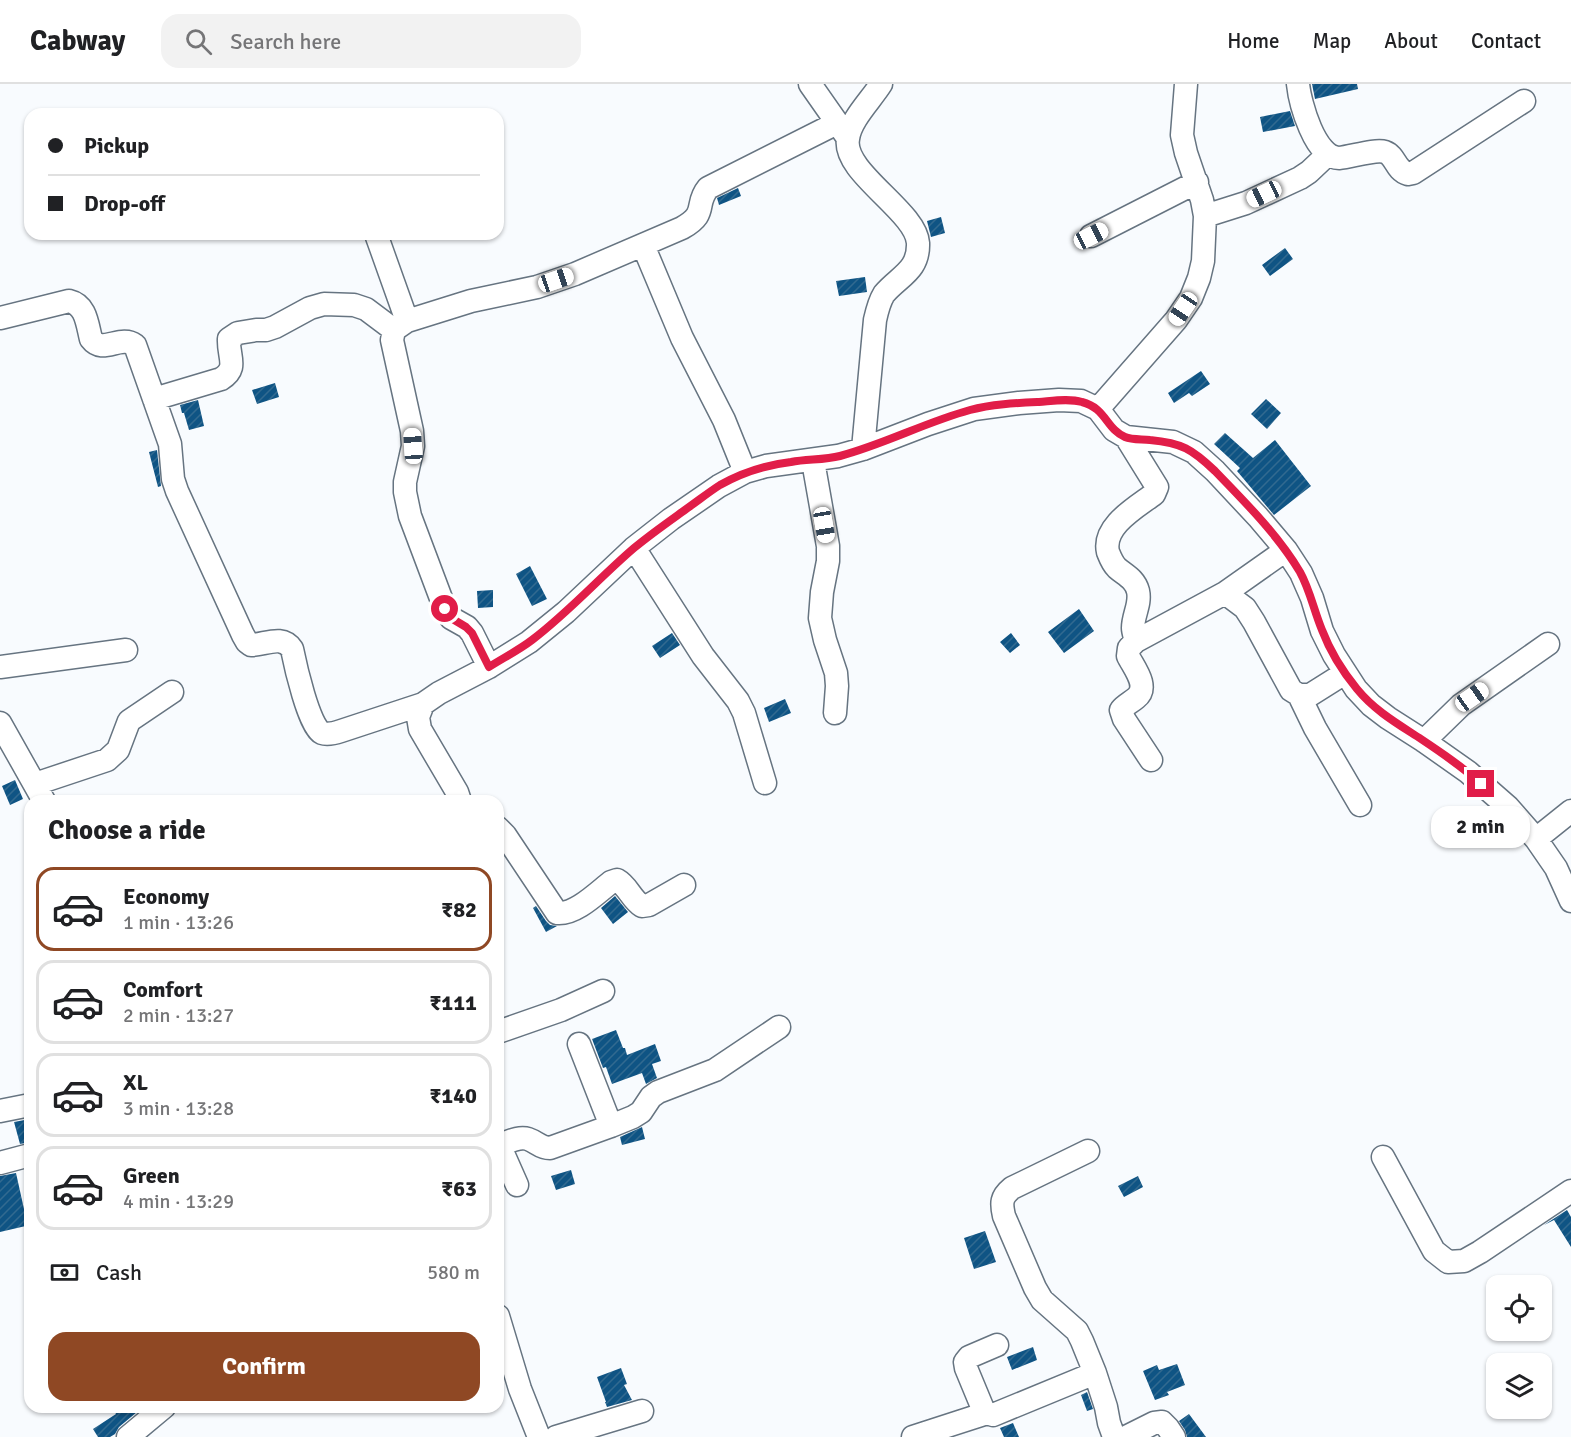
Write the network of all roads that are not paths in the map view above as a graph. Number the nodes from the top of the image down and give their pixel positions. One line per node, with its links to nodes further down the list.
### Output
1 (810, 84): 6 (street)
2 (880, 84): 6 (street)
3 (1186, 84): 8 (street)
4 (1298, 84): 7 (street)
5 (1524, 101): 7 (street)
6 (842, 130): 12 (street); 18 (street)
7 (1327, 155): 9 (street)
8 (1197, 182): 9 (street); 10 (street)
9 (1205, 216): 16 (street)
10 (1091, 236)
11 (378, 240): 14 (street)
12 (643, 245): 14 (street); 20 (street)
13 (0, 318): 15 (street)
14 (401, 325): 15 (street); 28 (street)
15 (154, 399): 32 (street)
16 (1098, 409): 17 (street); 18 (street)
17 (1126, 437): 22 (street); 24 (street)
18 (863, 449): 19 (street)
19 (813, 461): 20 (street); 33 (street)
20 (746, 472): 21 (street)
21 (634, 548): 28 (street); 37 (street)
22 (1286, 550): 23 (street); 29 (street)
23 (1225, 593): 24 (street); 31 (street)
24 (1136, 641): 36 (street)
25 (1548, 645): 35 (street)
26 (126, 650): 27 (street)
27 (0, 667)
28 (489, 667): 32 (street)
29 (1345, 674): 31 (street); 35 (street)
30 (172, 692): 38 (street)
31 (1299, 695): 40 (street)
32 (423, 705): 39 (street)
33 (835, 713)
34 (0, 723): 38 (street)
35 (1424, 741): 43 (street)
36 (1151, 760)
37 (765, 783)
38 (39, 793)
39 (458, 795)
40 (1360, 805)
41 (1571, 811): 43 (street)
42 (504, 834): 44 (street)
43 (1536, 839): 45 (street)
44 (684, 885)
45 (1571, 901)
46 (603, 991): 48 (street)
47 (779, 1027): 52 (street)
48 (504, 1030)
49 (579, 1044): 52 (street)
50 (24, 1106): 51 (street)
51 (0, 1111)
52 (611, 1126): 53 (street)
53 (504, 1142)
54 (1088, 1151): 63 (street)
55 (504, 1155): 59 (street)
56 (24, 1157): 58 (street)
57 (1383, 1157): 60 (street)
58 (0, 1163)
59 (517, 1185)
60 (1571, 1191)
61 (504, 1336): 68 (street)
62 (997, 1346): 66 (street)
63 (1095, 1373): 66 (street); 71 (street)
64 (642, 1411): 69 (street)
65 (157, 1413): 67 (street)
66 (987, 1413): 70 (street)
67 (128, 1437)
68 (539, 1437)
69 (556, 1437)
70 (913, 1437)
71 (1118, 1437)
72 (1126, 1437): 73 (street)
73 (1174, 1437)

